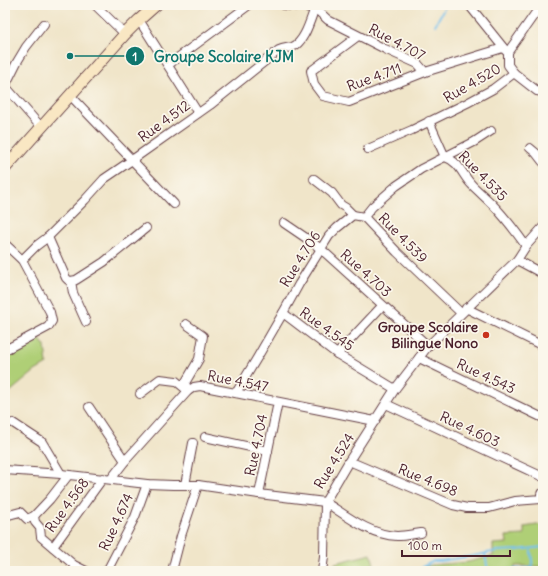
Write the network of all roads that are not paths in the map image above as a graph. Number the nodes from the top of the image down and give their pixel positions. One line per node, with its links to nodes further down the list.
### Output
1 (95, 5): 10 (street)
2 (156, 5): 8 (street)
3 (249, 5): 13 (street)
4 (283, 5): 7 (street)
5 (469, 5): 12 (street)
6 (541, 5): 12 (street, Rue 4.520)
7 (315, 7): 11 (street, Rue 4.707); 19 (street, Rue 4.512)
8 (139, 20): 10 (street); 13 (street)
9 (44, 24): 16 (street)
10 (125, 34): 18 (street)
11 (358, 36): 14 (street, Rue 4.707); 14 (street, Rue 4.711)
12 (506, 50): 14 (street, Rue 4.707); 15 (street, Rue 4.520)
13 (168, 65): 19 (street)
14 (425, 72)
15 (514, 73): 17 (street); 20 (street, Rue 4.520)
16 (5, 86): 21 (street)
17 (543, 92)
18 (70, 95): 21 (street); 26 (street)
19 (198, 112): 26 (street, Rue 4.512)
20 (429, 121): 24 (street, Rue 4.520); 25 (street, Rue 4.535)
21 (41, 127): 28 (street)
22 (491, 131): 25 (street)
23 (530, 148): 27 (street)
24 (368, 149)
25 (445, 157): 32 (street, Rue 4.539); 38 (street, Rue 4.535)
26 (132, 160): 30 (street); 36 (street, Rue 4.512)
27 (543, 162)
28 (5, 168)
29 (314, 179): 31 (street)
30 (174, 204)
31 (353, 215): 32 (street); 39 (street, Rue 4.706)
32 (364, 217): 45 (street, Rue 4.539)
33 (284, 223): 39 (street, Rue 4.703)
34 (543, 227): 38 (street, Rue 4.524)
35 (146, 228): 43 (street)
36 (48, 237): 40 (street, Rue 4.512); 43 (street)
37 (5, 244): 40 (street)
38 (526, 246): 41 (street, Rue 4.524)
39 (321, 249): 44 (street, Rue 4.703); 46 (street, Rue 4.706)
40 (22, 260): 51 (street)
41 (517, 260): 42 (street); 45 (street, Rue 4.524)
42 (543, 274)
43 (71, 281): 47 (street)
44 (382, 306): 49 (street, Rue 4.703); 52 (street)
45 (464, 310): 49 (street, Rue 4.524); 50 (street, Rue 4.539)
46 (282, 313): 52 (street, Rue 4.545); 56 (street, Rue 4.545)
47 (86, 322)
48 (186, 324): 55 (street)
49 (428, 346): 53 (street, Rue 4.524)
50 (543, 346)
51 (5, 350)
52 (337, 354): 54 (street, Rue 4.545)
53 (419, 358): 54 (street, Rue 4.524); 61 (street, Rue 4.543)
54 (395, 389): 59 (street, Rue 4.524)
55 (188, 391): 56 (street, Rue 4.547); 57 (street); 67 (street, Rue 4.547)
56 (236, 393): 58 (street, Rue 4.547)
57 (140, 394)
58 (278, 402): 62 (street, Rue 4.547); 66 (street, Rue 4.704)
59 (386, 404): 62 (street, Rue 4.524); 71 (street, Rue 4.603)
60 (89, 407): 67 (street)
61 (543, 418)
62 (375, 421): 68 (street, Rue 4.524)
63 (14, 423): 70 (street)
64 (205, 437): 66 (street)
65 (193, 443): 74 (street)
66 (268, 452): 77 (street, Rue 4.704)
67 (125, 461): 72 (street, Rue 4.547)
68 (349, 461): 76 (street, Rue 4.698); 78 (street, Rue 4.524)
69 (5, 470): 70 (street, Rue 4.524)
70 (62, 474): 72 (street, Rue 4.524); 80 (street)
71 (543, 477)
72 (107, 479): 73 (street, Rue 4.524); 82 (street, Rue 4.568)
73 (147, 484): 74 (street, Rue 4.524); 84 (street, Rue 4.674)
74 (185, 485): 75 (street, Rue 4.524)
75 (198, 485): 77 (street, Rue 4.524); 85 (street)
76 (543, 493)
77 (259, 494): 78 (street, Rue 4.524)
78 (325, 502): 81 (street); 86 (street)
79 (5, 516): 80 (street)
80 (34, 516): 82 (street)
81 (421, 533)
82 (52, 547): 83 (street)
83 (86, 571)
84 (107, 571)
85 (172, 571)
86 (322, 571)

